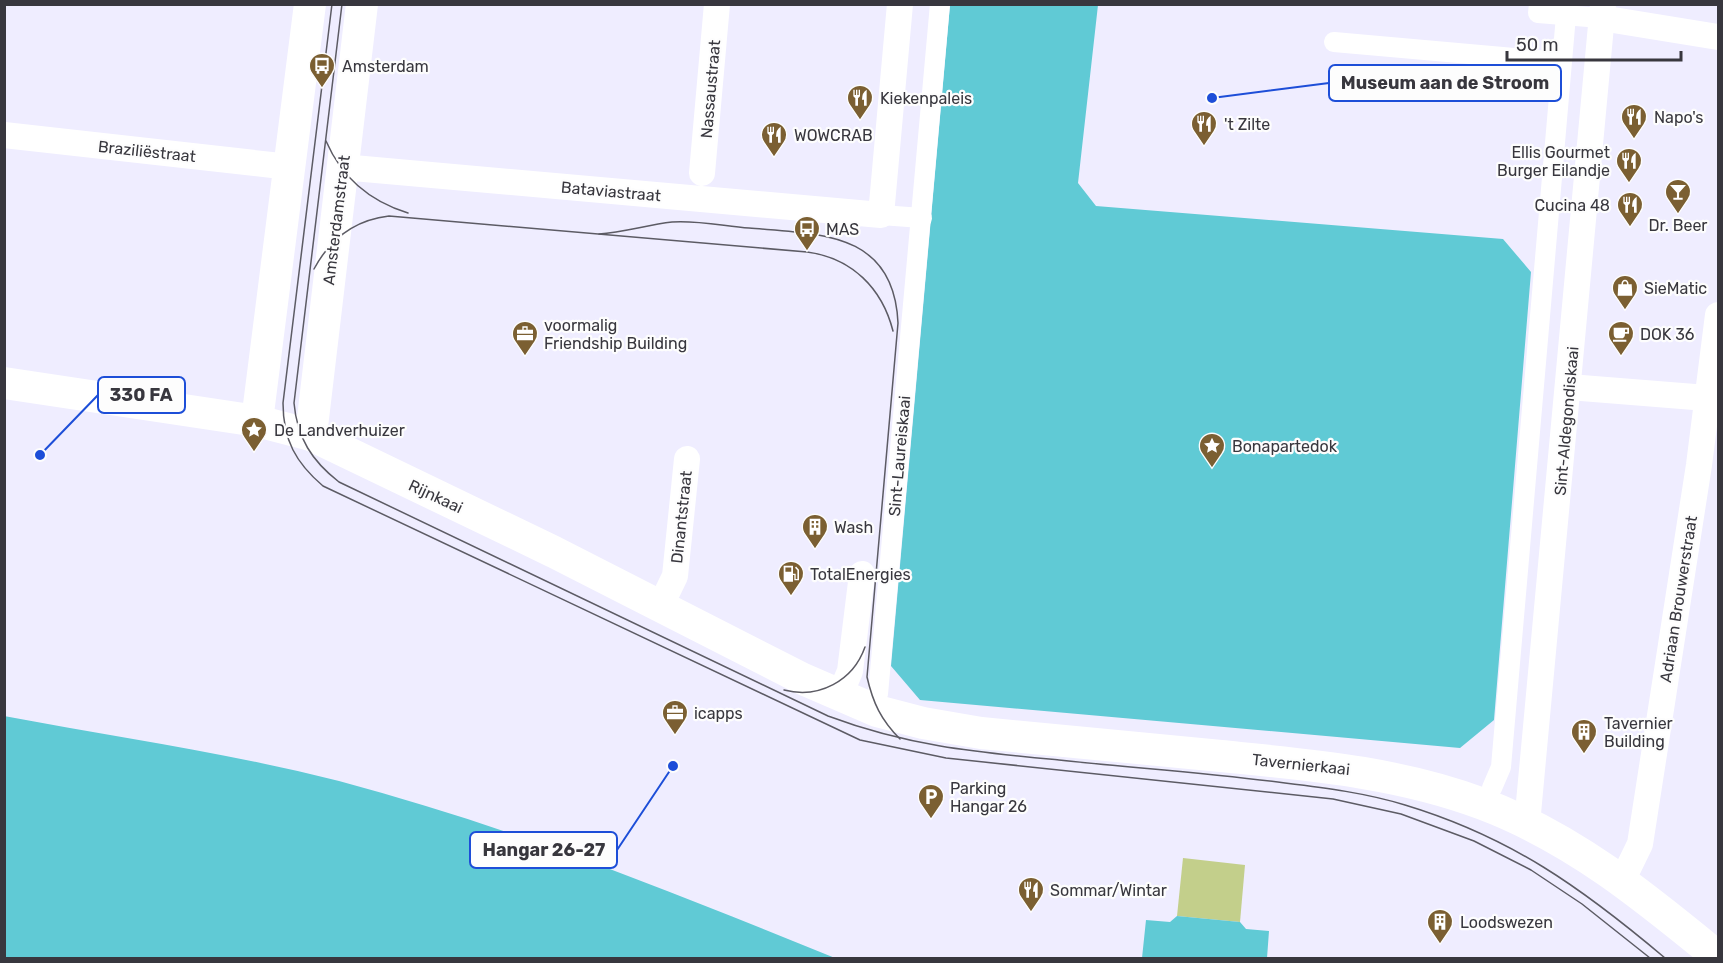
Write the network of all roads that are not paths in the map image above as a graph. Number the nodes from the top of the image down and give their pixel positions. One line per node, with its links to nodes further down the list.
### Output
1 (310, 4): 13 (street)
2 (362, 4): 14 (street, Amsterdamstraat)
3 (717, 4): 15 (street, Nassaustraat)
4 (900, 4): 16 (street)
5 (940, 4): 17 (street, Sint-Laureiskaai)
6 (1539, 4): 7 (street)
7 (1566, 10): 8 (street); 11 (street)
8 (1602, 11): 9 (street); 20 (street, Sint-Aldegondiskaai)
9 (1719, 37)
10 (1334, 42): 11 (street)
11 (1561, 62): 30 (street)
12 (4, 135): 13 (street, Braziliëstraat)
13 (290, 167): 22 (street)
14 (342, 167): 16 (street, Bataviastraat); 23 (street, Amsterdamstraat)
15 (702, 173)
16 (881, 215): 17 (street)
17 (922, 218): 28 (street, Sint-Laureiskaai)
18 (1719, 315): 21 (street, Adriaan Brouwerstraat)
19 (4, 383): 22 (street, Rijnkaai)
20 (1569, 387): 21 (street); 31 (street, Sint-Aldegondiskaai)
21 (1707, 398): 25 (street, Adriaan Brouwerstraat)
22 (257, 421): 23 (street, Rijnkaai)
23 (311, 435): 27 (street, Rijnkaai)
24 (687, 459): 27 (street, Dinantstraat)
25 (1709, 467): 32 (street, Adriaan Brouwerstraat)
26 (862, 574): 29 (street)
27 (660, 607): 29 (street, Rijnkaai)
28 (878, 694)
29 (840, 695): 31 (street, Tavernierkaai)
30 (1492, 788)
31 (1527, 824): 32 (street, Tavernierkaai)
32 (1623, 879): 33 (street, Tavernierkaai)
33 (1719, 957)

